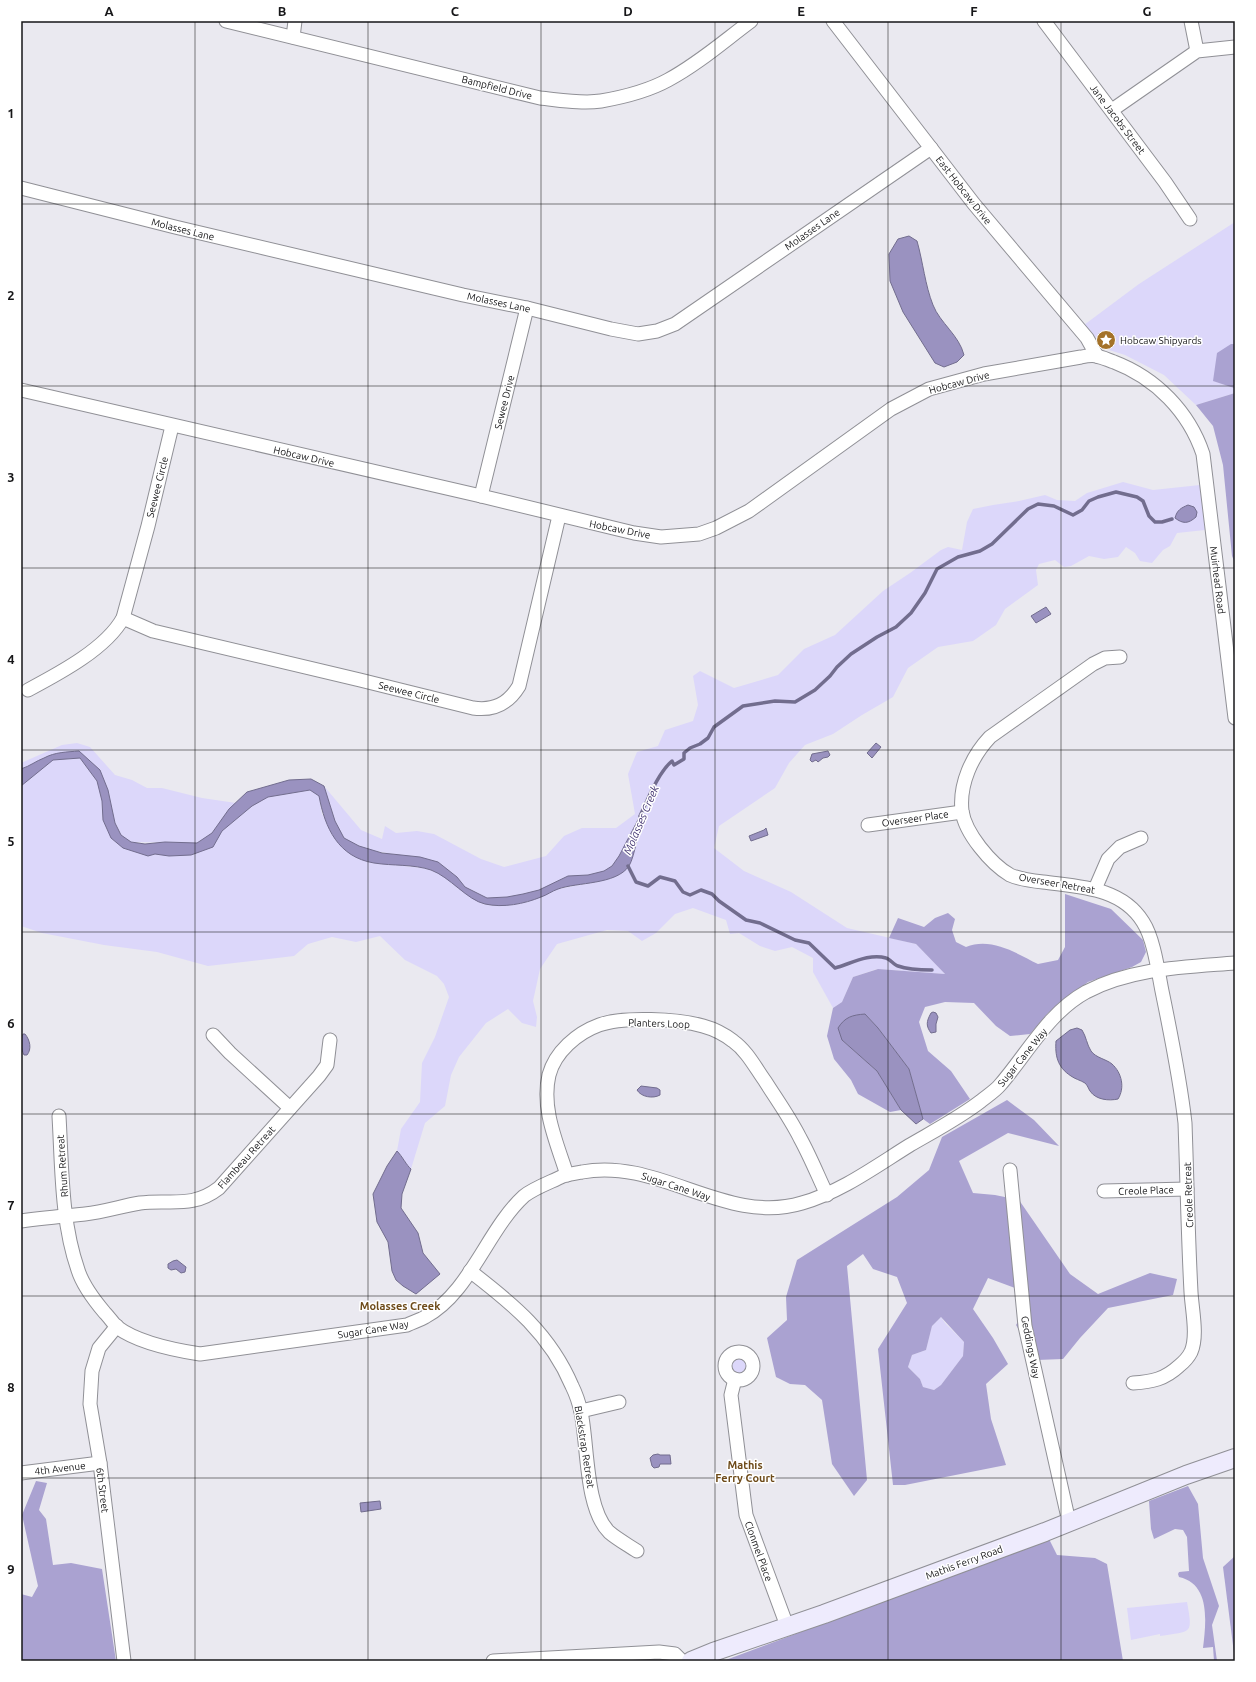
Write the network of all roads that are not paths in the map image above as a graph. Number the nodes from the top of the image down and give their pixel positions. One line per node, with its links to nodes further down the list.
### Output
1 (226, 21): 7 (street, Bampfield Drive)
2 (295, 21): 7 (street)
3 (751, 21): 7 (street, Bampfield Drive)
4 (833, 21): 11 (street, East Hobcaw Drive)
5 (1044, 21): 10 (street, Jane Jacobs Street)
6 (1191, 21): 9 (street)
7 (293, 36)
8 (1235, 47): 9 (street)
9 (1197, 51): 10 (street)
10 (1112, 110): 13 (street, Jane Jacobs Street)
11 (931, 148): 14 (street, Molasses Lane); 15 (street, East Hobcaw Drive)
12 (21, 188): 14 (street, Molasses Lane)
13 (1190, 219)
14 (527, 308): 19 (street, Sewee Drive)
15 (1096, 356): 18 (street, Hobcaw Drive); 20 (street, Hobcaw Drive)
16 (21, 390): 17 (street, Hobcaw Drive)
17 (172, 426): 19 (street, Hobcaw Drive); 21 (street, Seewee Circle)
18 (1199, 442): 24 (street, Muirhead Road)
19 (481, 496): 20 (street, Hobcaw Drive)
20 (559, 516): 21 (street, Seewee Circle)
21 (123, 618): 23 (street, Seewee Circle)
22 (1120, 657): 25 (street, Overseer Retreat)
23 (28, 690)
24 (1235, 718)
25 (962, 812): 26 (street, Overseer Place); 28 (street, Overseer Retreat)
26 (868, 825)
27 (1141, 838): 28 (street)
28 (1095, 889): 30 (street, Overseer Retreat)
29 (1235, 963): 30 (street, Sugar Cane Way)
30 (1158, 970): 37 (street, Creole Retreat); 39 (street, Sugar Cane Way)
31 (214, 1035): 33 (street)
32 (330, 1040): 33 (street, Flambeau Retreat)
33 (290, 1108): 40 (street, Flambeau Retreat)
34 (59, 1116): 40 (street, Rhum Retreat)
35 (1010, 1170): 51 (street, Geddings Way)
36 (567, 1175): 39 (street, Sugar Cane Way); 39 (street, Planters Loop); 42 (street, Sugar Cane Way)
37 (1187, 1189): 38 (street, Creole Place); 45 (street, Creole Retreat)
38 (1104, 1191)
39 (827, 1195)
40 (65, 1215): 41 (street, Flambeau Retreat); 43 (street, Sugar Cane Way)
41 (21, 1220)
42 (470, 1271): 43 (street, Sugar Cane Way); 47 (street, Blackstrap Retreat)
43 (117, 1326): 49 (street, 6th Street)
44 (735, 1380): 53 (street, Clonmel Place)
45 (1133, 1383)
46 (619, 1402): 47 (street)
47 (581, 1411): 52 (street, Blackstrap Retreat)
48 (1235, 1458): 51 (main road, Mathis Ferry Road)
49 (100, 1463): 50 (street, 4th Avenue); 54 (street, 6th Street)
50 (21, 1473)
51 (1070, 1522): 53 (main road, Mathis Ferry Road)
52 (636, 1551)
53 (786, 1626): 57 (main road, Mathis Ferry Road)
54 (124, 1661)
55 (501, 1661): 56 (street)
56 (682, 1661)
57 (691, 1661)

